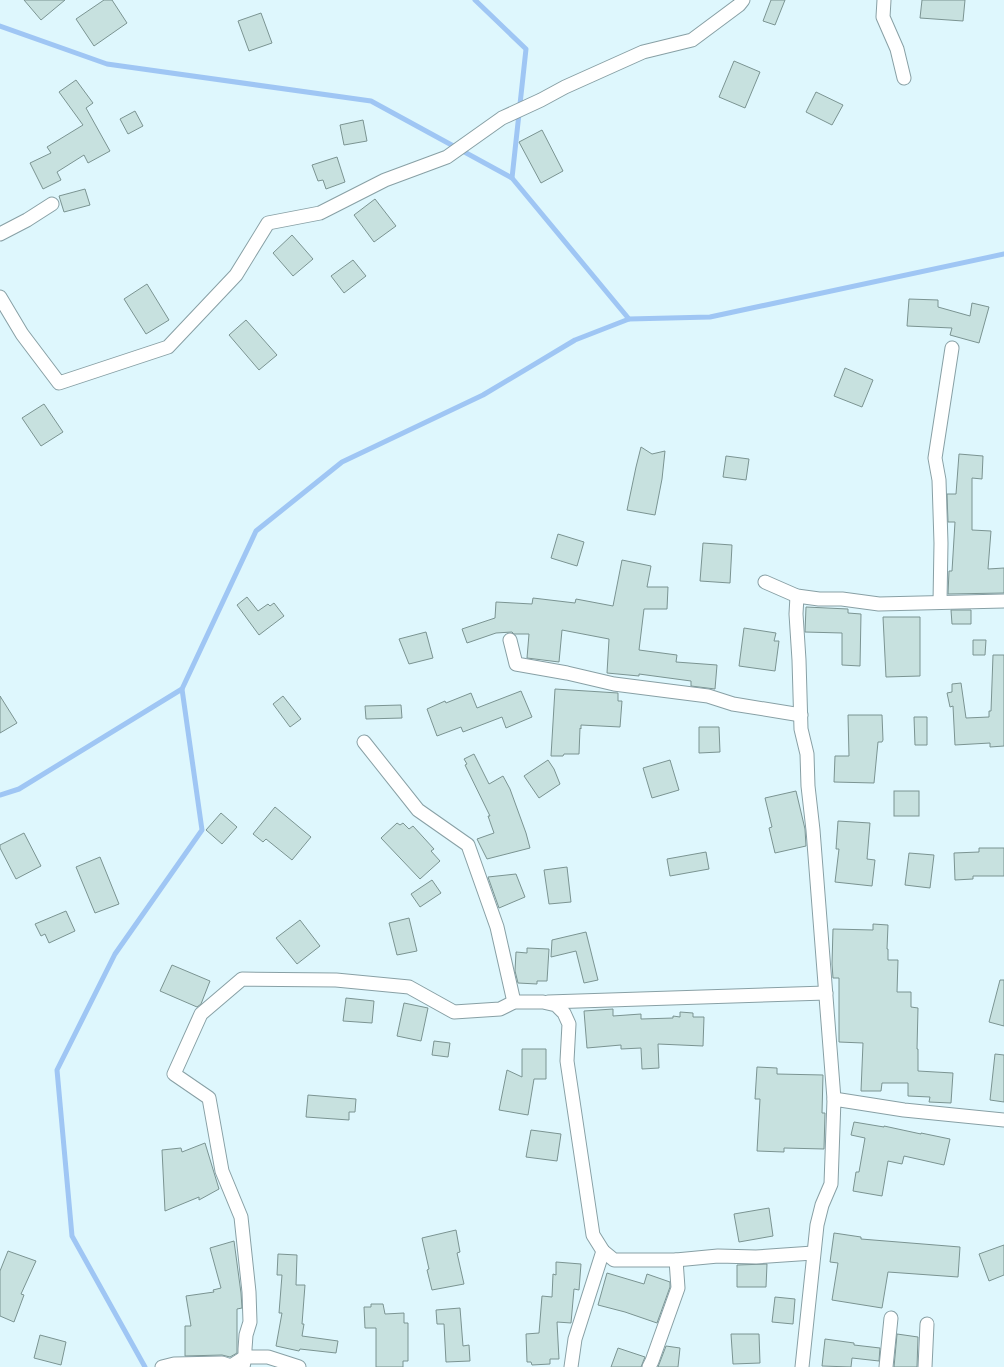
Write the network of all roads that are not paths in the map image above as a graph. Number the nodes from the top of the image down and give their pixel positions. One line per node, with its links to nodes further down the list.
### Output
1 (743, 0): 6 (street)
2 (884, 0): 3 (street)
3 (904, 78)
4 (52, 204): 5 (street)
5 (0, 234)
6 (0, 297)
7 (952, 348): 11 (street)
8 (765, 582): 9 (street)
9 (797, 596): 11 (street); 13 (street)
10 (1004, 600): 11 (street)
11 (940, 602)
12 (510, 640): 13 (street)
13 (801, 715): 15 (street)
14 (364, 742): 16 (street)
15 (826, 993): 17 (street); 18 (street)
16 (514, 1002): 17 (street); 25 (street)
17 (543, 1002): 20 (street)
18 (834, 1099): 19 (street); 21 (street)
19 (1004, 1120)
20 (603, 1251): 22 (street); 28 (street)
21 (813, 1253): 22 (street); 30 (street)
22 (676, 1260): 29 (street)
23 (891, 1318): 31 (street)
24 (927, 1324): 32 (street)
25 (244, 1362): 26 (street); 27 (street)
26 (162, 1367)
27 (298, 1367)
28 (571, 1367)
29 (649, 1367)
30 (802, 1367)
31 (886, 1367)
32 (925, 1367)

